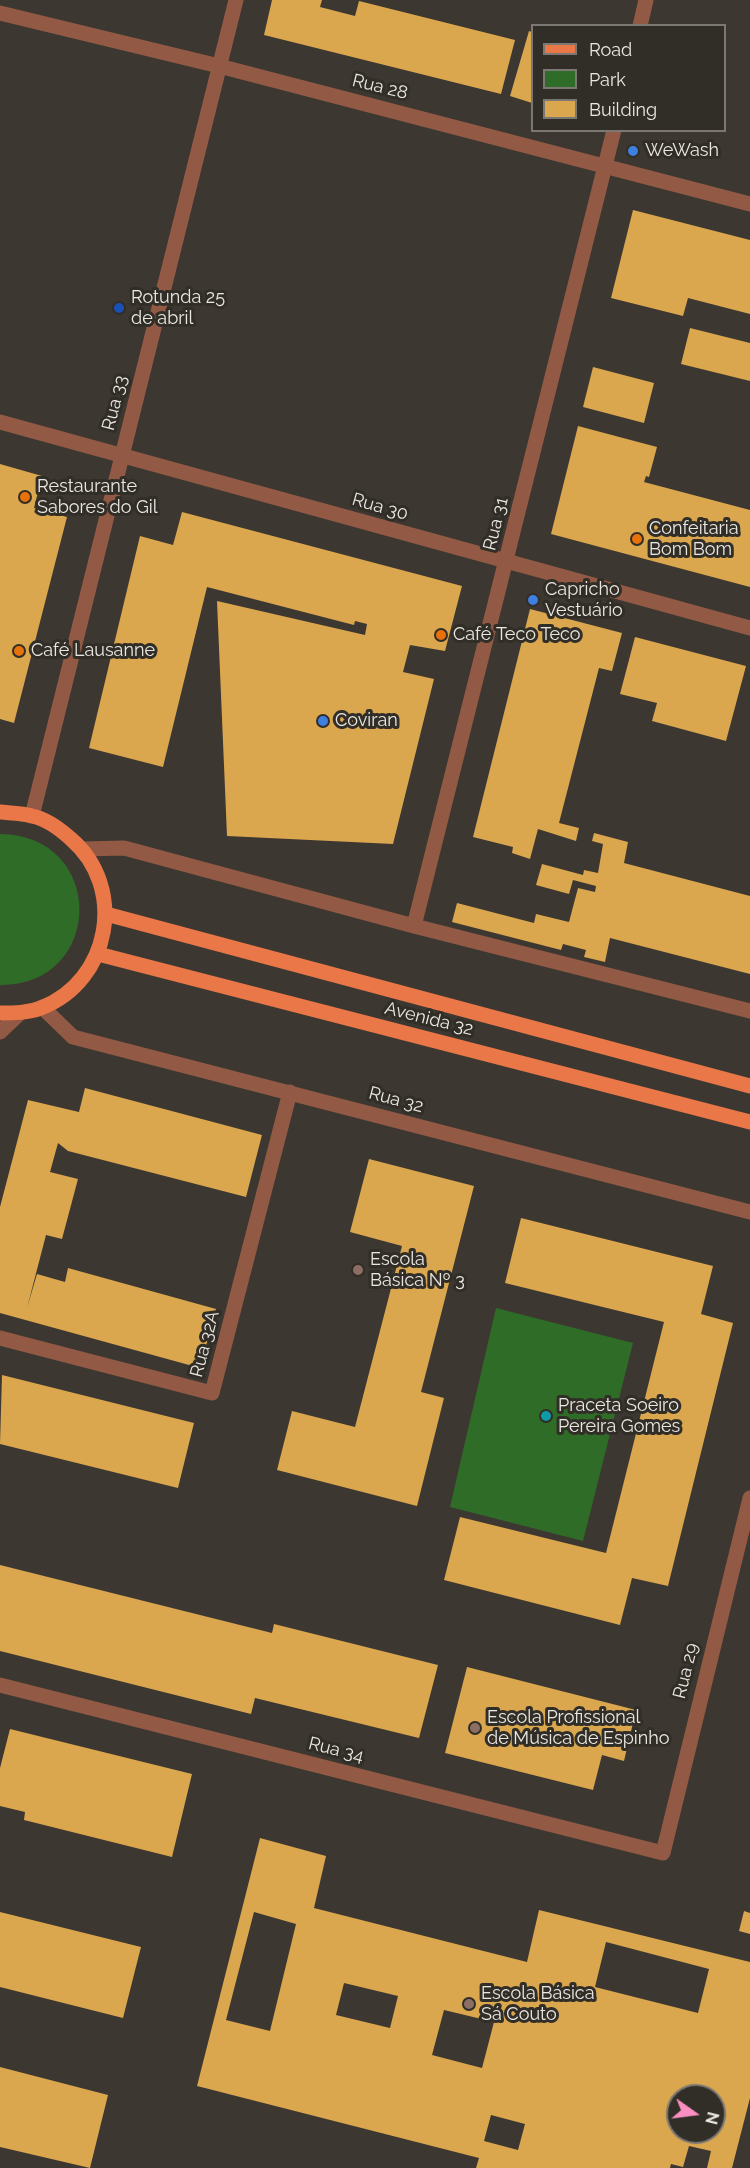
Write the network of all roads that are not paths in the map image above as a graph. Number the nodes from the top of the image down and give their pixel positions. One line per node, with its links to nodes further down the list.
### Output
1 (236, 0): 5 (street, Rua 33)
2 (646, 0): 4 (street)
3 (0, 13): 5 (street, Rua 28)
4 (640, 24)
5 (219, 66): 7 (street, Rua 28); 10 (street, Rua 33)
6 (613, 132): 7 (street, Rua 31)
7 (605, 165): 8 (street, Rua 28); 11 (street, Rua 31)
8 (750, 204)
9 (0, 422): 10 (street, Rua 30)
10 (122, 456): 11 (street, Rua 30); 14 (street, Rua 33)
11 (507, 563): 12 (street, Rua 30); 17 (street, Rua 31)
12 (750, 628)
13 (0, 812): 14 (main road)
14 (33, 816): 15 (main road)
15 (83, 849): 16 (main road); 17 (street)
16 (106, 914): 18 (main road); 24 (main road, Avenida 32)
17 (414, 926): 20 (street)
18 (98, 954): 19 (main road); 26 (main road, Avenida 32)
19 (42, 1007): 22 (main road); 25 (street, Rua 32)
20 (750, 1011)
21 (0, 1013): 22 (main road)
22 (20, 1013): 23 (street)
23 (0, 1032)
24 (750, 1086)
25 (290, 1092): 27 (street, Rua 32); 28 (street, Rua 32A)
26 (750, 1122)
27 (750, 1212)
28 (0, 1338)
29 (750, 1498): 31 (street, Rua 29)
30 (0, 1684): 31 (street, Rua 34)
31 (663, 1853)

